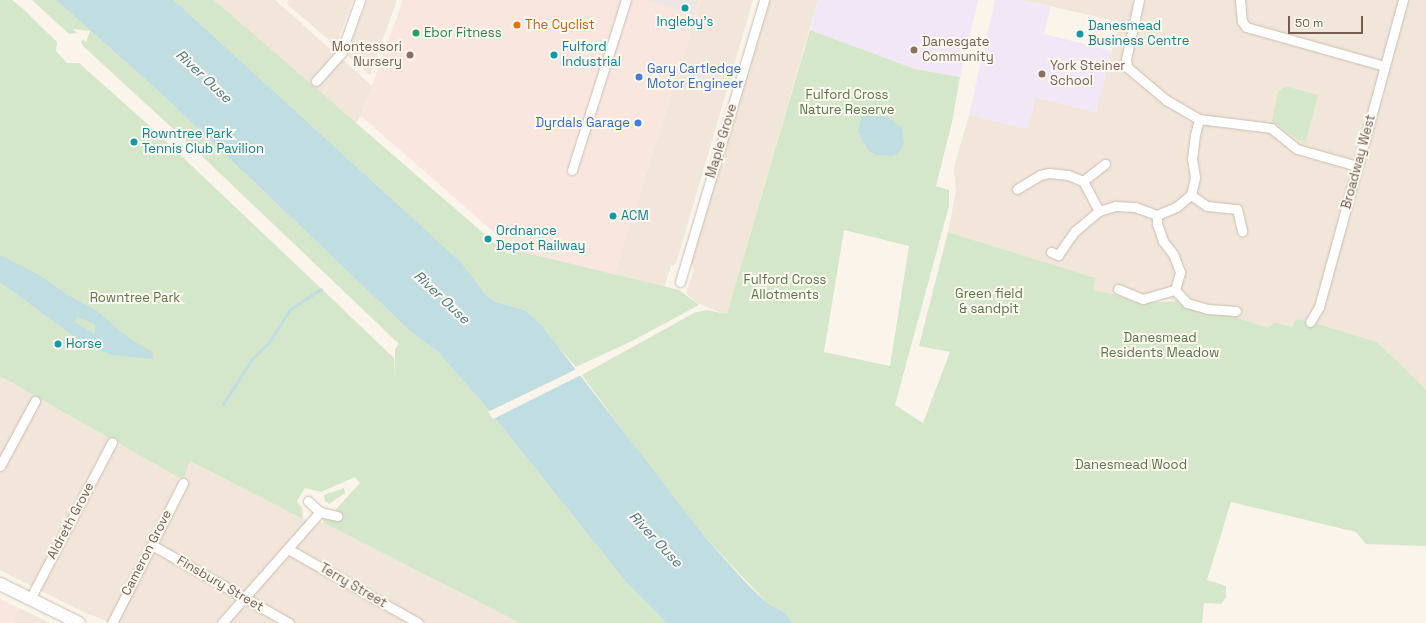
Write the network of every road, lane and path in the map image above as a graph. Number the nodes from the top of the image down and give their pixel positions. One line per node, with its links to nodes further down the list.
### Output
1 (360, 0): 8 (street)
2 (626, 0): 12 (street)
3 (764, 0): 20 (street, Maple Grove)
4 (1139, 0): 9 (street)
5 (1240, 0): 7 (street)
6 (1403, 0): 7 (street, Broadway West)
7 (1385, 66): 11 (street, Broadway West)
8 (316, 81)
9 (1199, 119): 11 (street); 15 (street)
10 (1105, 164): 13 (street)
11 (1357, 166): 24 (street, Broadway West)
12 (572, 170)
13 (1082, 182): 14 (street); 16 (street)
14 (1017, 190)
15 (1191, 195): 17 (street); 18 (street)
16 (1099, 211): 17 (street); 19 (street)
17 (1157, 214): 22 (street)
18 (1242, 232)
19 (1051, 252)
20 (680, 282)
21 (1118, 289): 22 (street)
22 (1175, 290): 23 (street)
23 (1236, 310)
24 (1310, 322)
25 (35, 401): 27 (street)
26 (112, 442): 36 (street, Aldreth Grove)
27 (0, 466)
28 (183, 483): 32 (street, Cameron Grove)
29 (308, 501): 30 (street)
30 (320, 512): 31 (street); 33 (street)
31 (338, 516)
32 (152, 545): 35 (street, Finsbury Street); 38 (street, Cameron Grove)
33 (288, 549): 35 (street); 41 (street, Terry Street)
34 (0, 584): 36 (street)
35 (244, 598): 39 (street); 40 (street, Finsbury Street)
36 (30, 599): 37 (street)
37 (79, 623)
38 (112, 623)
39 (222, 623)
40 (288, 623)
41 (418, 623)

